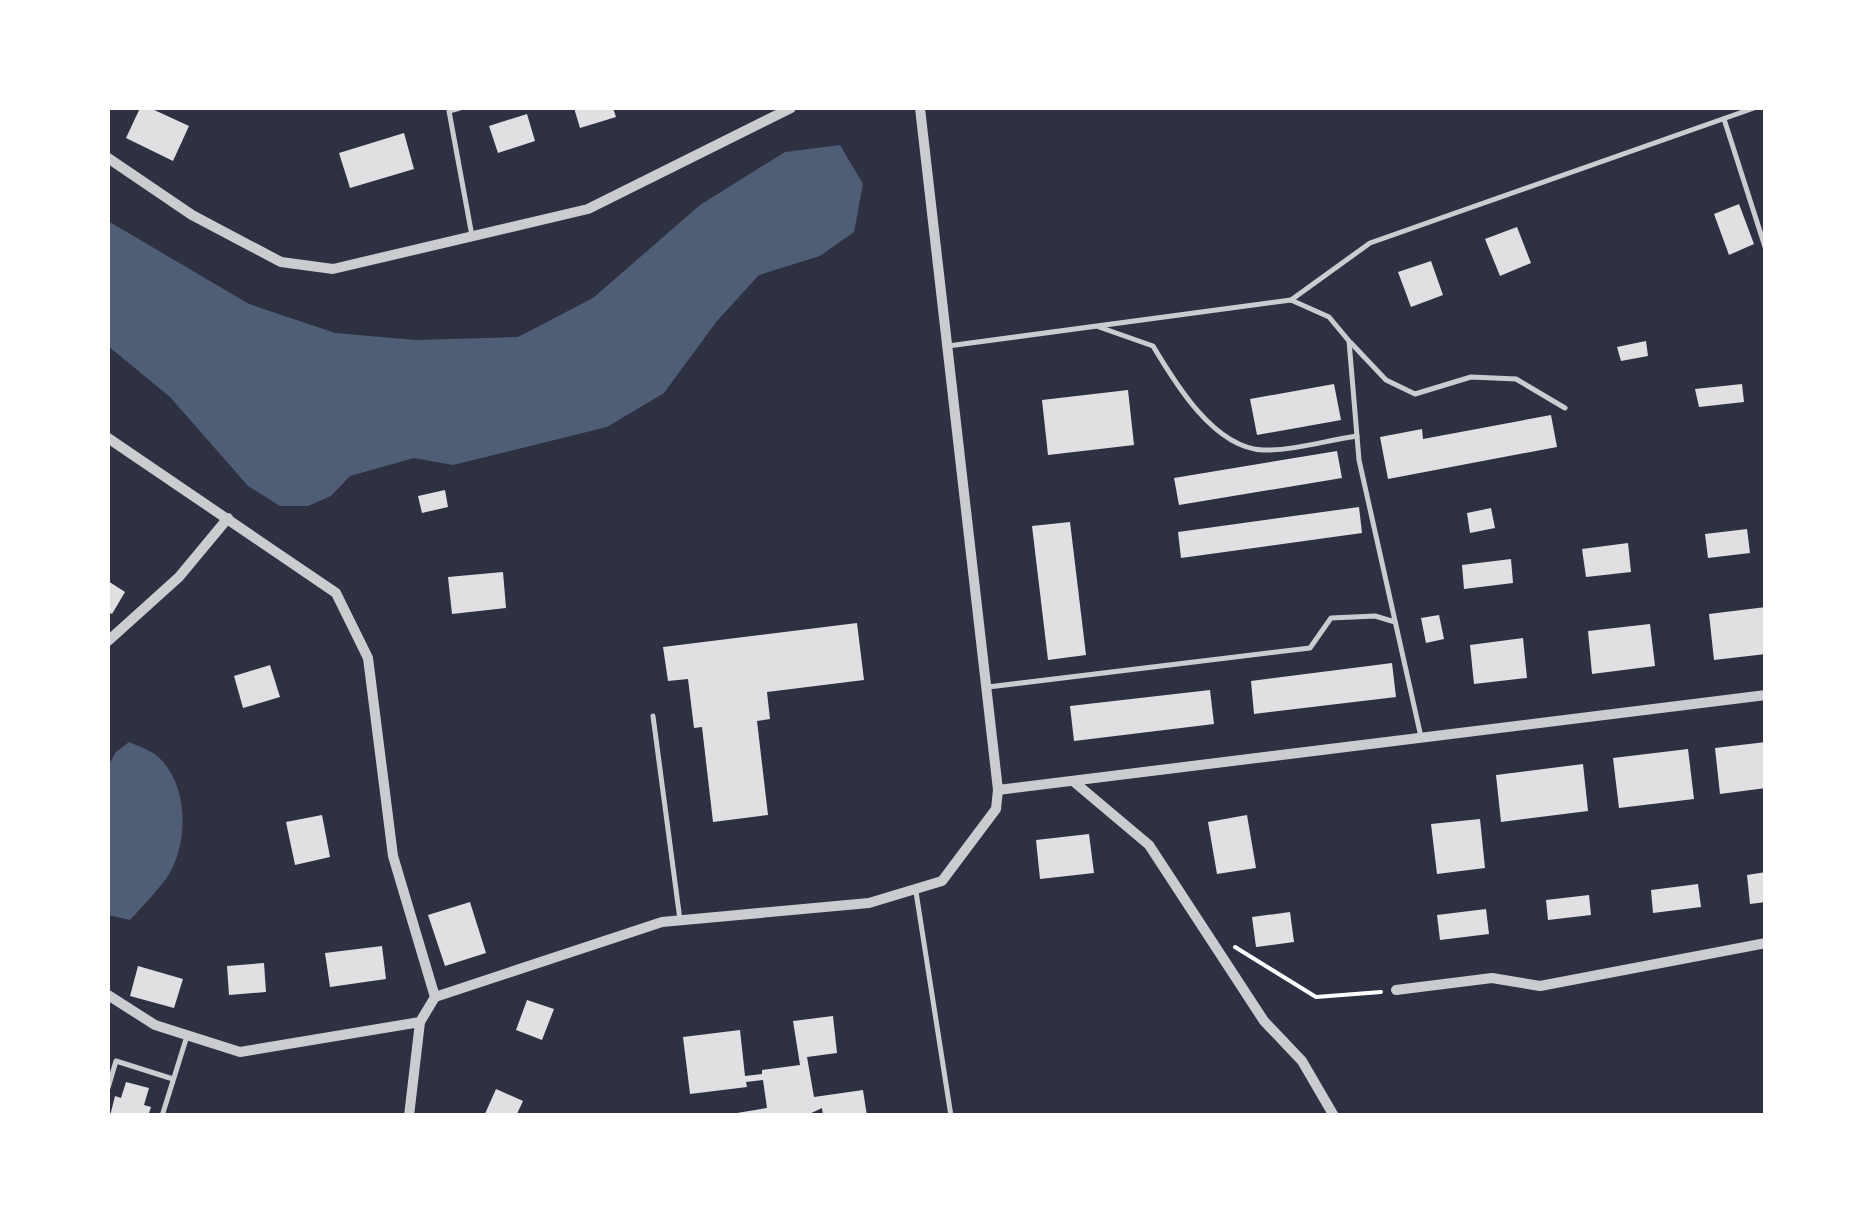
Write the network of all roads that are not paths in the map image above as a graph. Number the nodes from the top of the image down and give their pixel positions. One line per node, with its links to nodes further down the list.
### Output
1 (460, 108): 7 (lane)
2 (790, 108): 7 (street)
3 (920, 108): 12 (street)
4 (1754, 108): 5 (lane)
5 (1724, 118): 8 (lane); 9 (lane)
6 (108, 158): 7 (street)
7 (473, 239)
8 (1766, 250)
9 (1292, 300): 10 (lane); 11 (lane)
10 (1096, 326): 12 (lane); 14 (lane)
11 (1349, 341): 13 (lane); 14 (lane)
12 (948, 346): 19 (street)
13 (1565, 408)
14 (1357, 436): 17 (lane)
15 (108, 438): 16 (street)
16 (228, 518): 18 (street); 30 (street)
17 (1395, 622): 19 (lane); 22 (lane)
18 (108, 641)
19 (988, 687): 24 (street)
20 (1766, 695): 22 (street)
21 (652, 716): 26 (lane)
22 (1421, 738): 23 (street)
23 (1073, 780): 24 (street); 38 (street)
24 (998, 790): 25 (street)
25 (915, 889): 26 (street); 37 (lane)
26 (680, 920): 30 (street)
27 (1766, 942): 28 (street)
28 (1396, 990)
29 (108, 995): 32 (street)
30 (434, 997): 31 (street)
31 (420, 1022): 32 (street); 36 (street)
32 (187, 1036): 33 (lane)
33 (174, 1079): 34 (lane); 35 (lane)
34 (108, 1088)
35 (162, 1116)
36 (408, 1116)
37 (951, 1116)
38 (1334, 1116)

